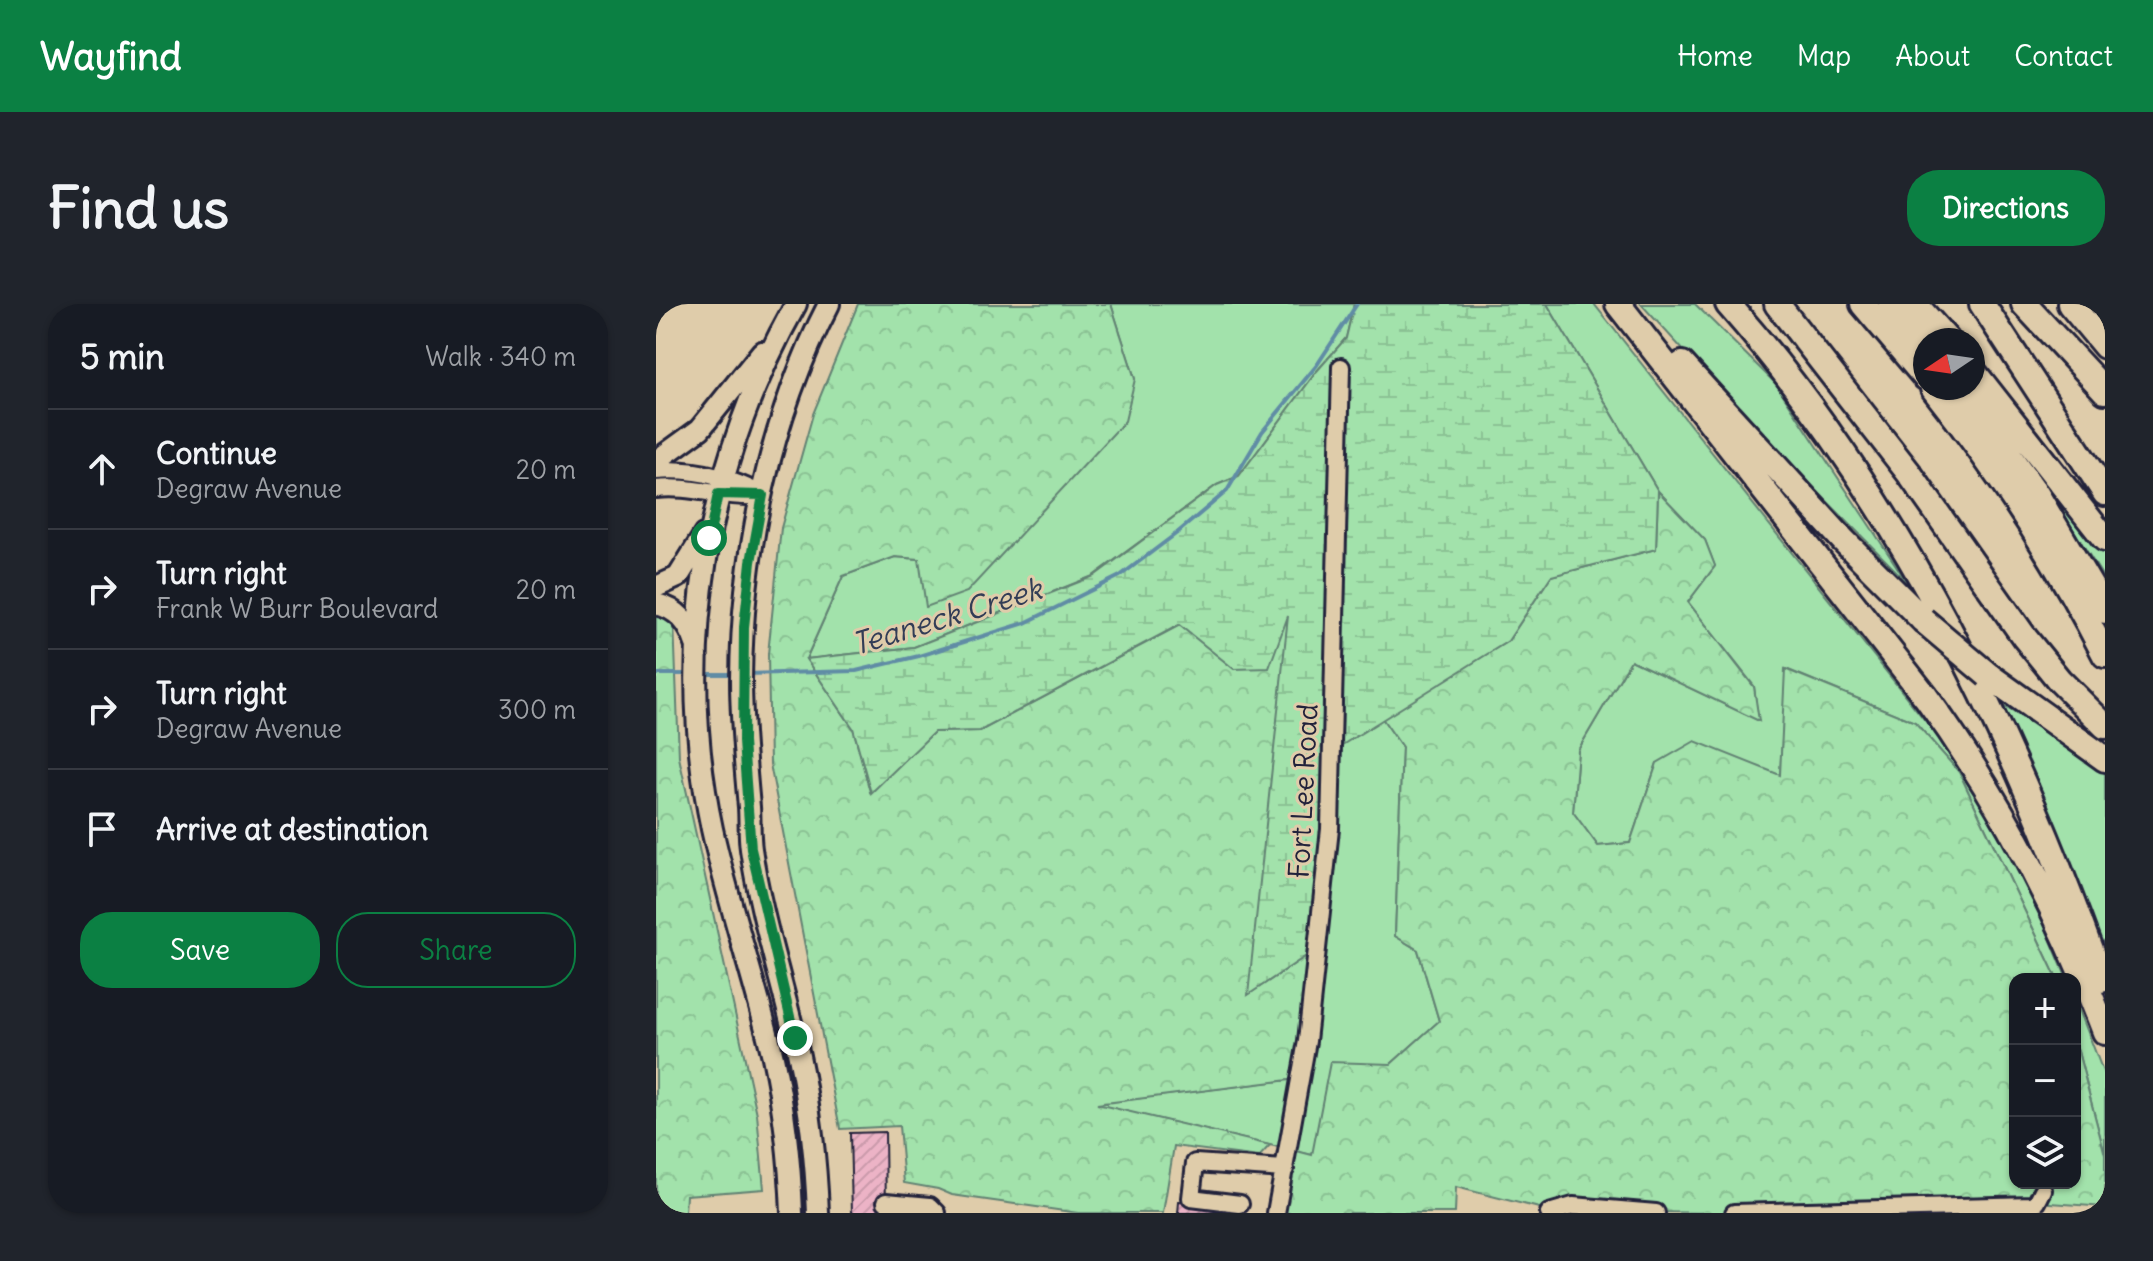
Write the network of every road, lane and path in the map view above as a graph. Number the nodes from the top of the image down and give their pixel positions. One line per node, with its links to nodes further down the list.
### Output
1 (829, 304): 29 (main road)
2 (1618, 304): 40 (highway)
3 (1626, 304): 38 (highway, bridge)
4 (1728, 304): 39 (highway)
5 (1777, 304): 25 (highway)
6 (1799, 304): 25 (highway)
7 (1863, 304): 17 (highway)
8 (1891, 304): 15 (highway)
9 (1915, 304): 14 (highway)
10 (1982, 304): 28 (highway)
11 (2024, 304): 20 (highway)
12 (2070, 304): 16 (highway)
13 (791, 312): 23 (main road); 26 (main road)
14 (1936, 328)
15 (1913, 329)
16 (2105, 346)
17 (1913, 363)
18 (1341, 367): 41 (street, Fort Lee Road)
19 (1985, 386): 31 (highway)
20 (2105, 391)
21 (1942, 400): 36 (highway)
22 (1970, 400): 34 (highway)
23 (656, 461)
24 (656, 471): 26 (street)
25 (1909, 473): 37 (highway)
26 (720, 486): 27 (street); 29 (street); 30 (main road)
27 (656, 489)
28 (2105, 493)
29 (763, 495): 49 (main road)
30 (713, 517): 32 (main road); 35 (main road)
31 (2105, 539)
32 (656, 587)
33 (656, 604): 35 (main road)
34 (2105, 611)
35 (696, 653): 48 (main road)
36 (2105, 655)
37 (2105, 726)
38 (2105, 759)
39 (2105, 990)
40 (2105, 1032)
41 (1286, 1164): 44 (street); 51 (street, Fort Lee Road)
42 (886, 1202): 50 (street)
43 (2044, 1202): 45 (street)
44 (1240, 1204)
45 (1855, 1211): 47 (street)
46 (1630, 1212): 52 (street); 53 (street)
47 (1778, 1212): 54 (street)
48 (792, 1213)
49 (818, 1213)
50 (937, 1213)
51 (1276, 1213)
52 (1549, 1213)
53 (1656, 1213)
54 (1734, 1213)

